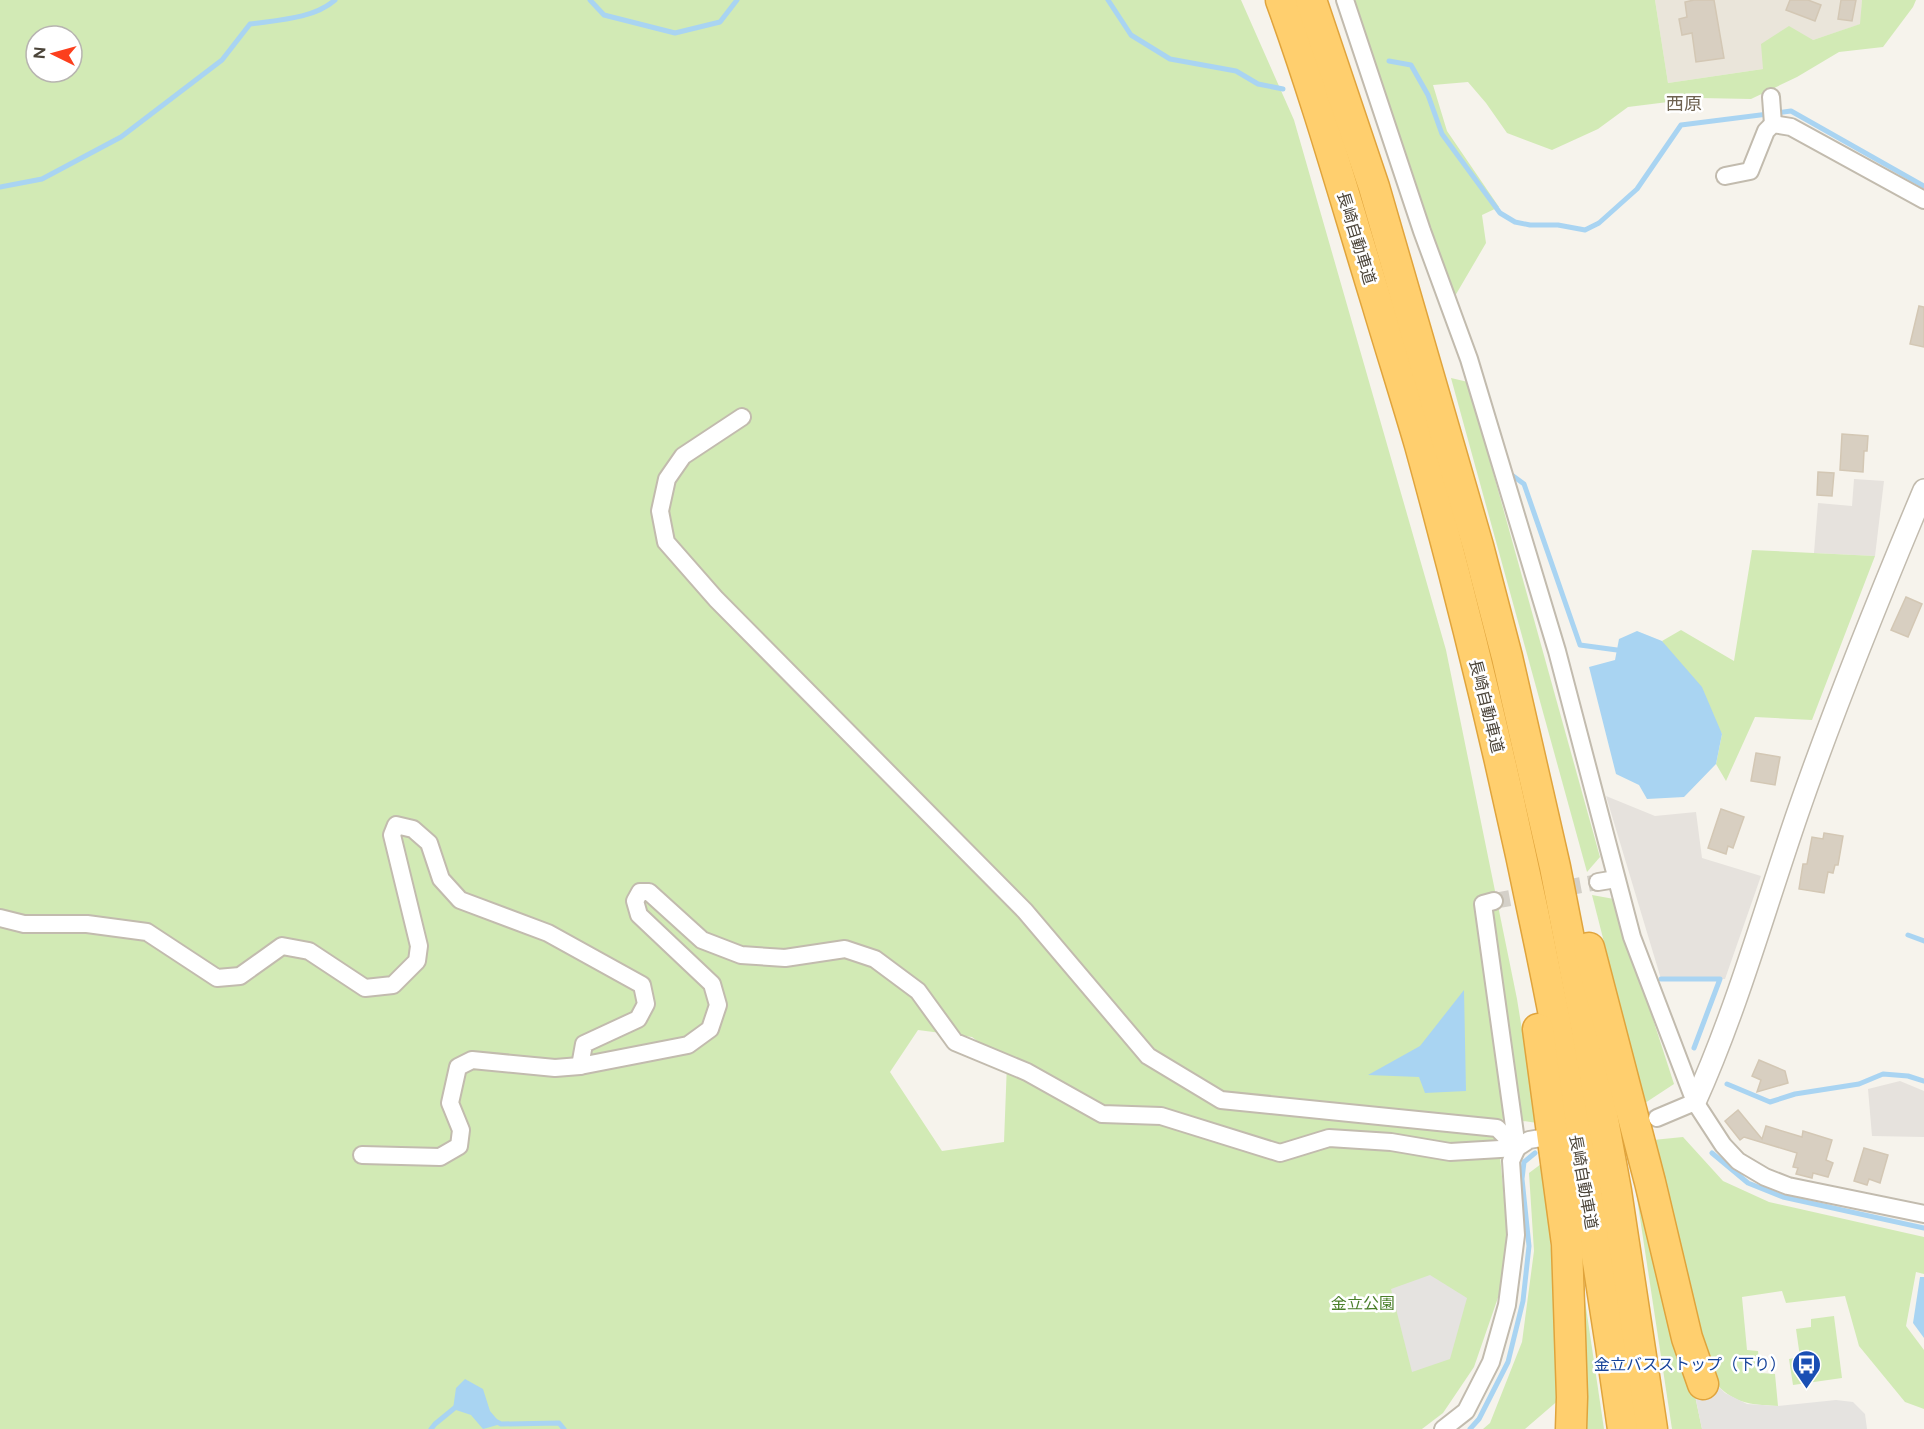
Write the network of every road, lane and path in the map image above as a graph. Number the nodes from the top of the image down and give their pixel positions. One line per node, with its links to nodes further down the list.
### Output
1 (1281, 0): 11 (highway, 長崎自動車道)
2 (1311, 0): 10 (highway, 長崎自動車道)
3 (1345, 0): 12 (street)
4 (1772, 102): 5 (street)
5 (1773, 124): 6 (street); 7 (street)
6 (1725, 176)
7 (1924, 200)
8 (742, 417): 20 (street)
9 (1924, 490): 17 (street)
10 (1478, 546): 23 (highway); 27 (highway, 長崎自動車道)
11 (1503, 771): 25 (highway); 26 (highway, 長崎自動車道)
12 (1616, 879): 13 (street); 17 (street)
13 (1598, 882)
14 (1494, 901): 20 (street)
15 (0, 918): 16 (street)
16 (580, 1066): 20 (street); 21 (street)
17 (1695, 1102): 18 (street); 22 (street)
18 (1657, 1118)
19 (1541, 1138): 20 (street)
20 (1517, 1148): 24 (street)
21 (362, 1155)
22 (1924, 1214)
23 (1703, 1384)
24 (1443, 1429)
25 (1571, 1429)
26 (1623, 1429)
27 (1652, 1429)

